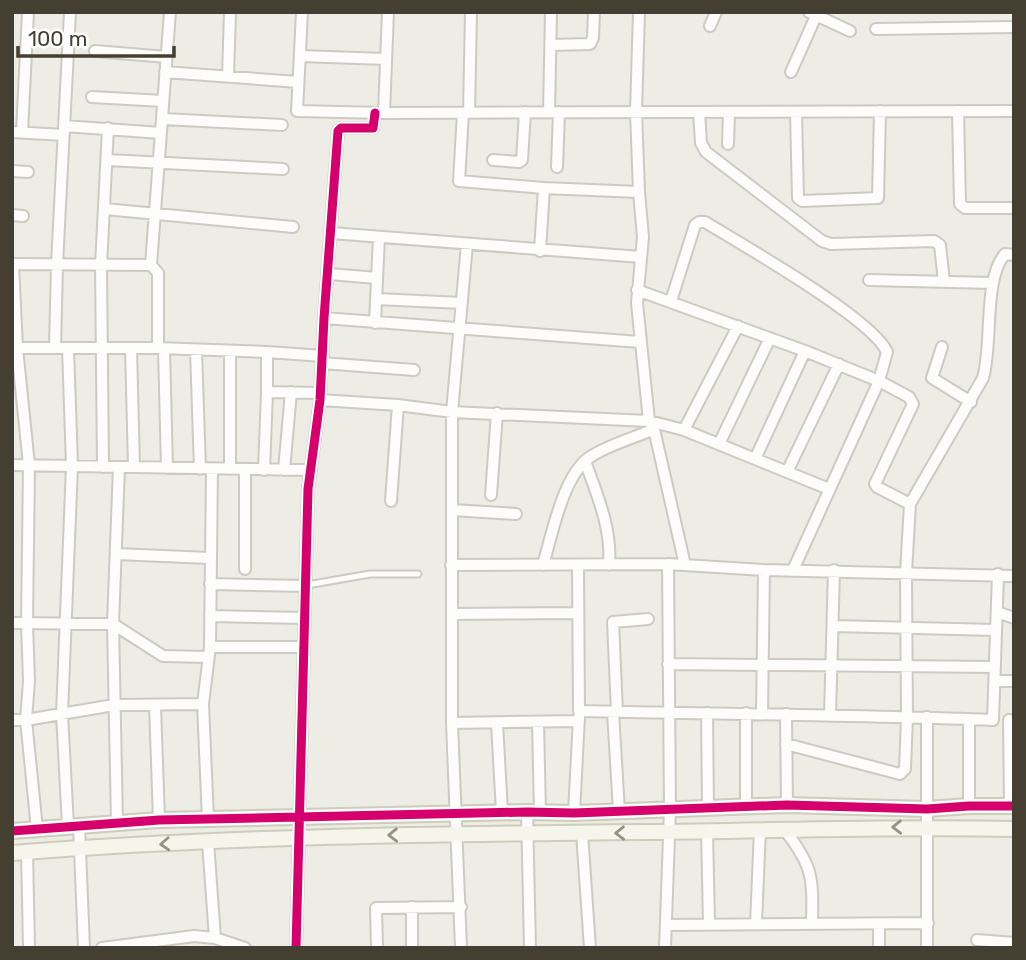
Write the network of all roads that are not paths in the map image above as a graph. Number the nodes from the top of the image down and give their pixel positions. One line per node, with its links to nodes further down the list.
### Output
1 (28, 12): 43 (street)
2 (70, 12): 42 (street)
3 (170, 12): 20 (street)
4 (230, 12): 24 (street)
5 (302, 12): 19 (street)
6 (388, 12): 21 (street)
7 (471, 12): 38 (street)
8 (551, 12): 17 (street)
9 (594, 12): 17 (street)
10 (639, 12): 33 (street)
11 (716, 12): 13 (street)
12 (812, 14): 16 (street); 23 (street)
13 (709, 26)
14 (1014, 27): 15 (street)
15 (876, 29)
16 (850, 31)
17 (551, 45): 32 (street)
18 (95, 51): 20 (street)
19 (300, 56): 21 (street); 25 (street)
20 (167, 57): 22 (street)
21 (386, 59): 37 (street)
22 (165, 72): 24 (street); 27 (street)
23 (790, 72)
24 (228, 76): 25 (street)
25 (298, 82): 37 (street)
26 (93, 97): 27 (street)
27 (163, 101): 39 (street)
28 (880, 111): 29 (street); 36 (street); 36 (street)
29 (958, 111): 30 (street); 55 (street)
30 (1014, 111)
31 (525, 112): 32 (street); 38 (street); 47 (street)
32 (554, 112): 33 (street); 49 (street)
33 (636, 112): 34 (street); 54 (street)
34 (699, 112): 35 (street); 72 (street)
35 (729, 112): 36 (street); 45 (street)
36 (796, 112)
37 (379, 113): 38 (street); 59 (street)
38 (466, 113): 53 (street)
39 (163, 119): 40 (street); 44 (street)
40 (282, 125)
41 (108, 128): 42 (street); 44 (street); 46 (street)
42 (64, 130): 43 (street); 66 (street)
43 (17, 132)
44 (161, 133): 48 (street)
45 (728, 144)
46 (107, 160): 48 (street); 56 (street)
47 (493, 160)
48 (160, 163): 50 (street); 57 (street)
49 (557, 167)
50 (283, 169)
51 (12, 171): 52 (street)
52 (28, 172)
53 (544, 188): 54 (street); 62 (street)
54 (639, 192): 64 (street)
55 (1014, 208)
56 (105, 209): 57 (street); 68 (street)
57 (155, 213): 58 (street); 67 (street)
58 (293, 227)
59 (331, 233): 60 (street); 69 (street)
60 (380, 237): 61 (street); 70 (street)
61 (467, 244): 62 (street); 77 (street)
62 (540, 251): 64 (street)
63 (1014, 255): 73 (street)
64 (641, 257): 74 (street)
65 (13, 264): 66 (street); 85 (street)
66 (57, 264): 68 (street); 86 (street)
67 (150, 265): 68 (street); 90 (street)
68 (101, 266): 88 (street)
69 (329, 274): 70 (street); 78 (street)
70 (377, 278): 75 (street)
71 (869, 280): 72 (street)
72 (944, 282): 73 (street)
73 (992, 283): 102 (street)
74 (637, 290): 76 (street); 83 (street)
75 (376, 299): 77 (street); 79 (street)
76 (671, 301): 80 (street); 98 (street)
77 (462, 303): 81 (street)
78 (324, 318): 79 (street); 95 (street)
79 (374, 323): 81 (street)
80 (738, 326): 82 (street); 107 (street)
81 (461, 330): 83 (street); 104 (street)
82 (770, 338): 93 (street); 108 (street)
83 (640, 342): 106 (street)
84 (942, 346): 102 (street)
85 (15, 348): 86 (street); 112 (street)
86 (55, 348): 87 (street)
87 (68, 348): 88 (street); 113 (street)
88 (101, 348): 89 (street); 114 (street)
89 (131, 348): 90 (street); 116 (street)
90 (161, 349): 91 (street); 117 (street)
91 (196, 350): 92 (street); 118 (street)
92 (230, 351): 94 (street); 119 (street)
93 (805, 351): 96 (street); 109 (street)
94 (267, 352): 95 (street); 99 (street)
95 (322, 360): 97 (street); 101 (street)
96 (839, 364): 98 (street); 124 (street)
97 (414, 370)
98 (879, 382): 125 (street); 128 (street)
99 (267, 392): 100 (street); 121 (street)
100 (291, 393): 101 (street); 122 (street)
101 (320, 396): 103 (street); 123 (street)
102 (971, 402): 128 (street)
103 (398, 405): 104 (street); 127 (street)
104 (452, 412): 105 (street); 129 (street)
105 (497, 413): 106 (street); 126 (street)
106 (652, 425): 107 (street); 110 (street); 138 (street)
107 (684, 430): 108 (street)
108 (719, 444): 109 (street)
109 (755, 459): 124 (street)
110 (585, 461): 135 (street); 137 (street)
111 (12, 465): 112 (street)
112 (29, 466): 113 (street); 157 (street)
113 (72, 466): 114 (street); 158 (street)
114 (103, 467): 115 (street)
115 (119, 467): 116 (street); 131 (street)
116 (134, 467): 117 (street)
117 (167, 468): 118 (street)
118 (206, 469): 119 (street); 132 (street)
119 (230, 469): 120 (street)
120 (246, 469): 121 (street); 139 (street)
121 (264, 470): 122 (street)
122 (284, 470): 123 (street)
123 (311, 470): 148 (street)
124 (787, 472): 125 (street)
125 (829, 489): 141 (street)
126 (491, 495)
127 (391, 500)
128 (910, 504): 143 (street)
129 (452, 510): 130 (street); 134 (street)
130 (516, 514)
131 (116, 554): 132 (street); 159 (street)
132 (210, 558): 147 (street)
133 (668, 564): 137 (street); 138 (street); 165 (street)
134 (452, 565): 135 (street); 151 (street)
135 (543, 565): 136 (street)
136 (578, 565): 137 (street); 150 (street)
137 (609, 565)
138 (685, 565): 140 (street)
139 (245, 569)
140 (764, 570): 141 (street); 166 (street)
141 (793, 570): 142 (street)
142 (834, 570): 143 (street); 160 (street)
143 (906, 573): 145 (street); 161 (street)
144 (418, 574): 148 (lane)
145 (998, 574): 146 (street); 149 (street)
146 (1014, 576)
147 (210, 584): 148 (street); 152 (street)
148 (305, 586): 153 (street)
149 (997, 612): 154 (street); 162 (street)
150 (578, 613): 151 (street); 183 (street)
151 (452, 614): 192 (street)
152 (210, 616): 153 (street); 164 (street)
153 (304, 618): 163 (street)
154 (1014, 618)
155 (648, 619): 175 (street)
156 (12, 623): 157 (street)
157 (27, 624): 158 (street); 188 (street)
158 (66, 624): 159 (street); 180 (street)
159 (113, 624): 164 (street); 173 (street)
160 (833, 626): 161 (street); 167 (street)
161 (906, 628): 162 (street); 168 (street)
162 (996, 629): 169 (street)
163 (303, 647): 164 (street); 207 (street)
164 (209, 652): 172 (street)
165 (668, 664): 166 (street); 176 (street)
166 (763, 664): 167 (street); 179 (street)
167 (832, 666): 168 (street); 182 (street)
168 (907, 666): 169 (street); 184 (street)
169 (995, 667): 170 (street)
170 (995, 681): 171 (street); 189 (street)
171 (1014, 681)
172 (204, 704): 174 (street); 209 (street)
173 (114, 705): 174 (street); 180 (street); 210 (street)
174 (155, 705): 208 (street)
175 (615, 712): 176 (street); 183 (street); 202 (street)
176 (668, 713): 177 (street); 200 (street)
177 (707, 713): 178 (street); 198 (street)
178 (746, 713): 179 (street); 199 (street)
179 (762, 713): 181 (street)
180 (62, 714): 188 (street); 211 (street)
181 (786, 714): 182 (street); 194 (street)
182 (830, 715): 184 (street)
183 (579, 716): 191 (street); 206 (street)
184 (907, 717): 185 (street); 194 (street)
185 (927, 717): 186 (street); 201 (street)
186 (969, 719): 189 (street); 196 (street)
187 (12, 720): 188 (street)
188 (26, 720): 214 (street)
189 (993, 720): 190 (street)
190 (1012, 720): 197 (street)
191 (538, 722): 193 (street); 204 (street)
192 (452, 723): 193 (street); 205 (street)
193 (497, 723): 203 (street)
194 (786, 744): 195 (street)
195 (787, 805): 199 (street); 201 (street)
196 (975, 806): 197 (street); 201 (street); 213 (street)
197 (1012, 806)
198 (708, 807): 199 (street); 200 (street)
199 (746, 807)
200 (670, 809): 202 (street); 220 (street)
201 (927, 809): 212 (street)
202 (619, 811): 206 (street)
203 (502, 812): 204 (street); 205 (street)
204 (533, 812): 206 (street); 223 (street)
205 (455, 813): 207 (street); 222 (street)
206 (574, 813)
207 (298, 819): 209 (street); 224 (street)
208 (159, 820): 209 (street); 210 (street)
209 (208, 820)
210 (117, 822): 211 (street)
211 (73, 826): 214 (street); 226 (street)
212 (927, 827): 213 (street); 216 (street, one-way to 216); 230 (street)
213 (982, 828): 217 (street)
214 (37, 829): 218 (street)
215 (760, 829): 216 (street); 219 (street); 231 (street)
216 (784, 829): 232 (street)
217 (1014, 829)
218 (12, 831)
219 (707, 831): 220 (street); 235 (street)
220 (669, 832): 221 (street, one-way to 221); 234 (street)
221 (582, 833): 223 (street); 249 (street)
222 (456, 834): 223 (street); 224 (street, one-way to 224); 229 (street)
223 (528, 834): 248 (street)
224 (298, 838): 225 (street); 244 (street)
225 (208, 842): 226 (street, one-way to 226); 236 (street)
226 (80, 848): 227 (street); 241 (street)
227 (19, 852): 240 (street)
228 (412, 907): 229 (street); 245 (street); 246 (street)
229 (461, 907): 247 (street)
230 (928, 923): 233 (street); 252 (street)
231 (756, 924): 232 (street); 235 (street)
232 (812, 924): 233 (street)
233 (879, 924): 251 (street)
234 (667, 925): 235 (street); 250 (street)
235 (709, 925)
236 (215, 938): 239 (street); 243 (street)
237 (977, 940): 238 (street)
238 (1014, 943)
239 (164, 944): 242 (street)
240 (29, 948)
241 (83, 948)
242 (102, 948)
243 (246, 948)
244 (296, 948)
245 (377, 948)
246 (412, 948)
247 (461, 948)
248 (530, 948)
249 (590, 948)
250 (665, 948)
251 (879, 948)
252 (927, 948)

